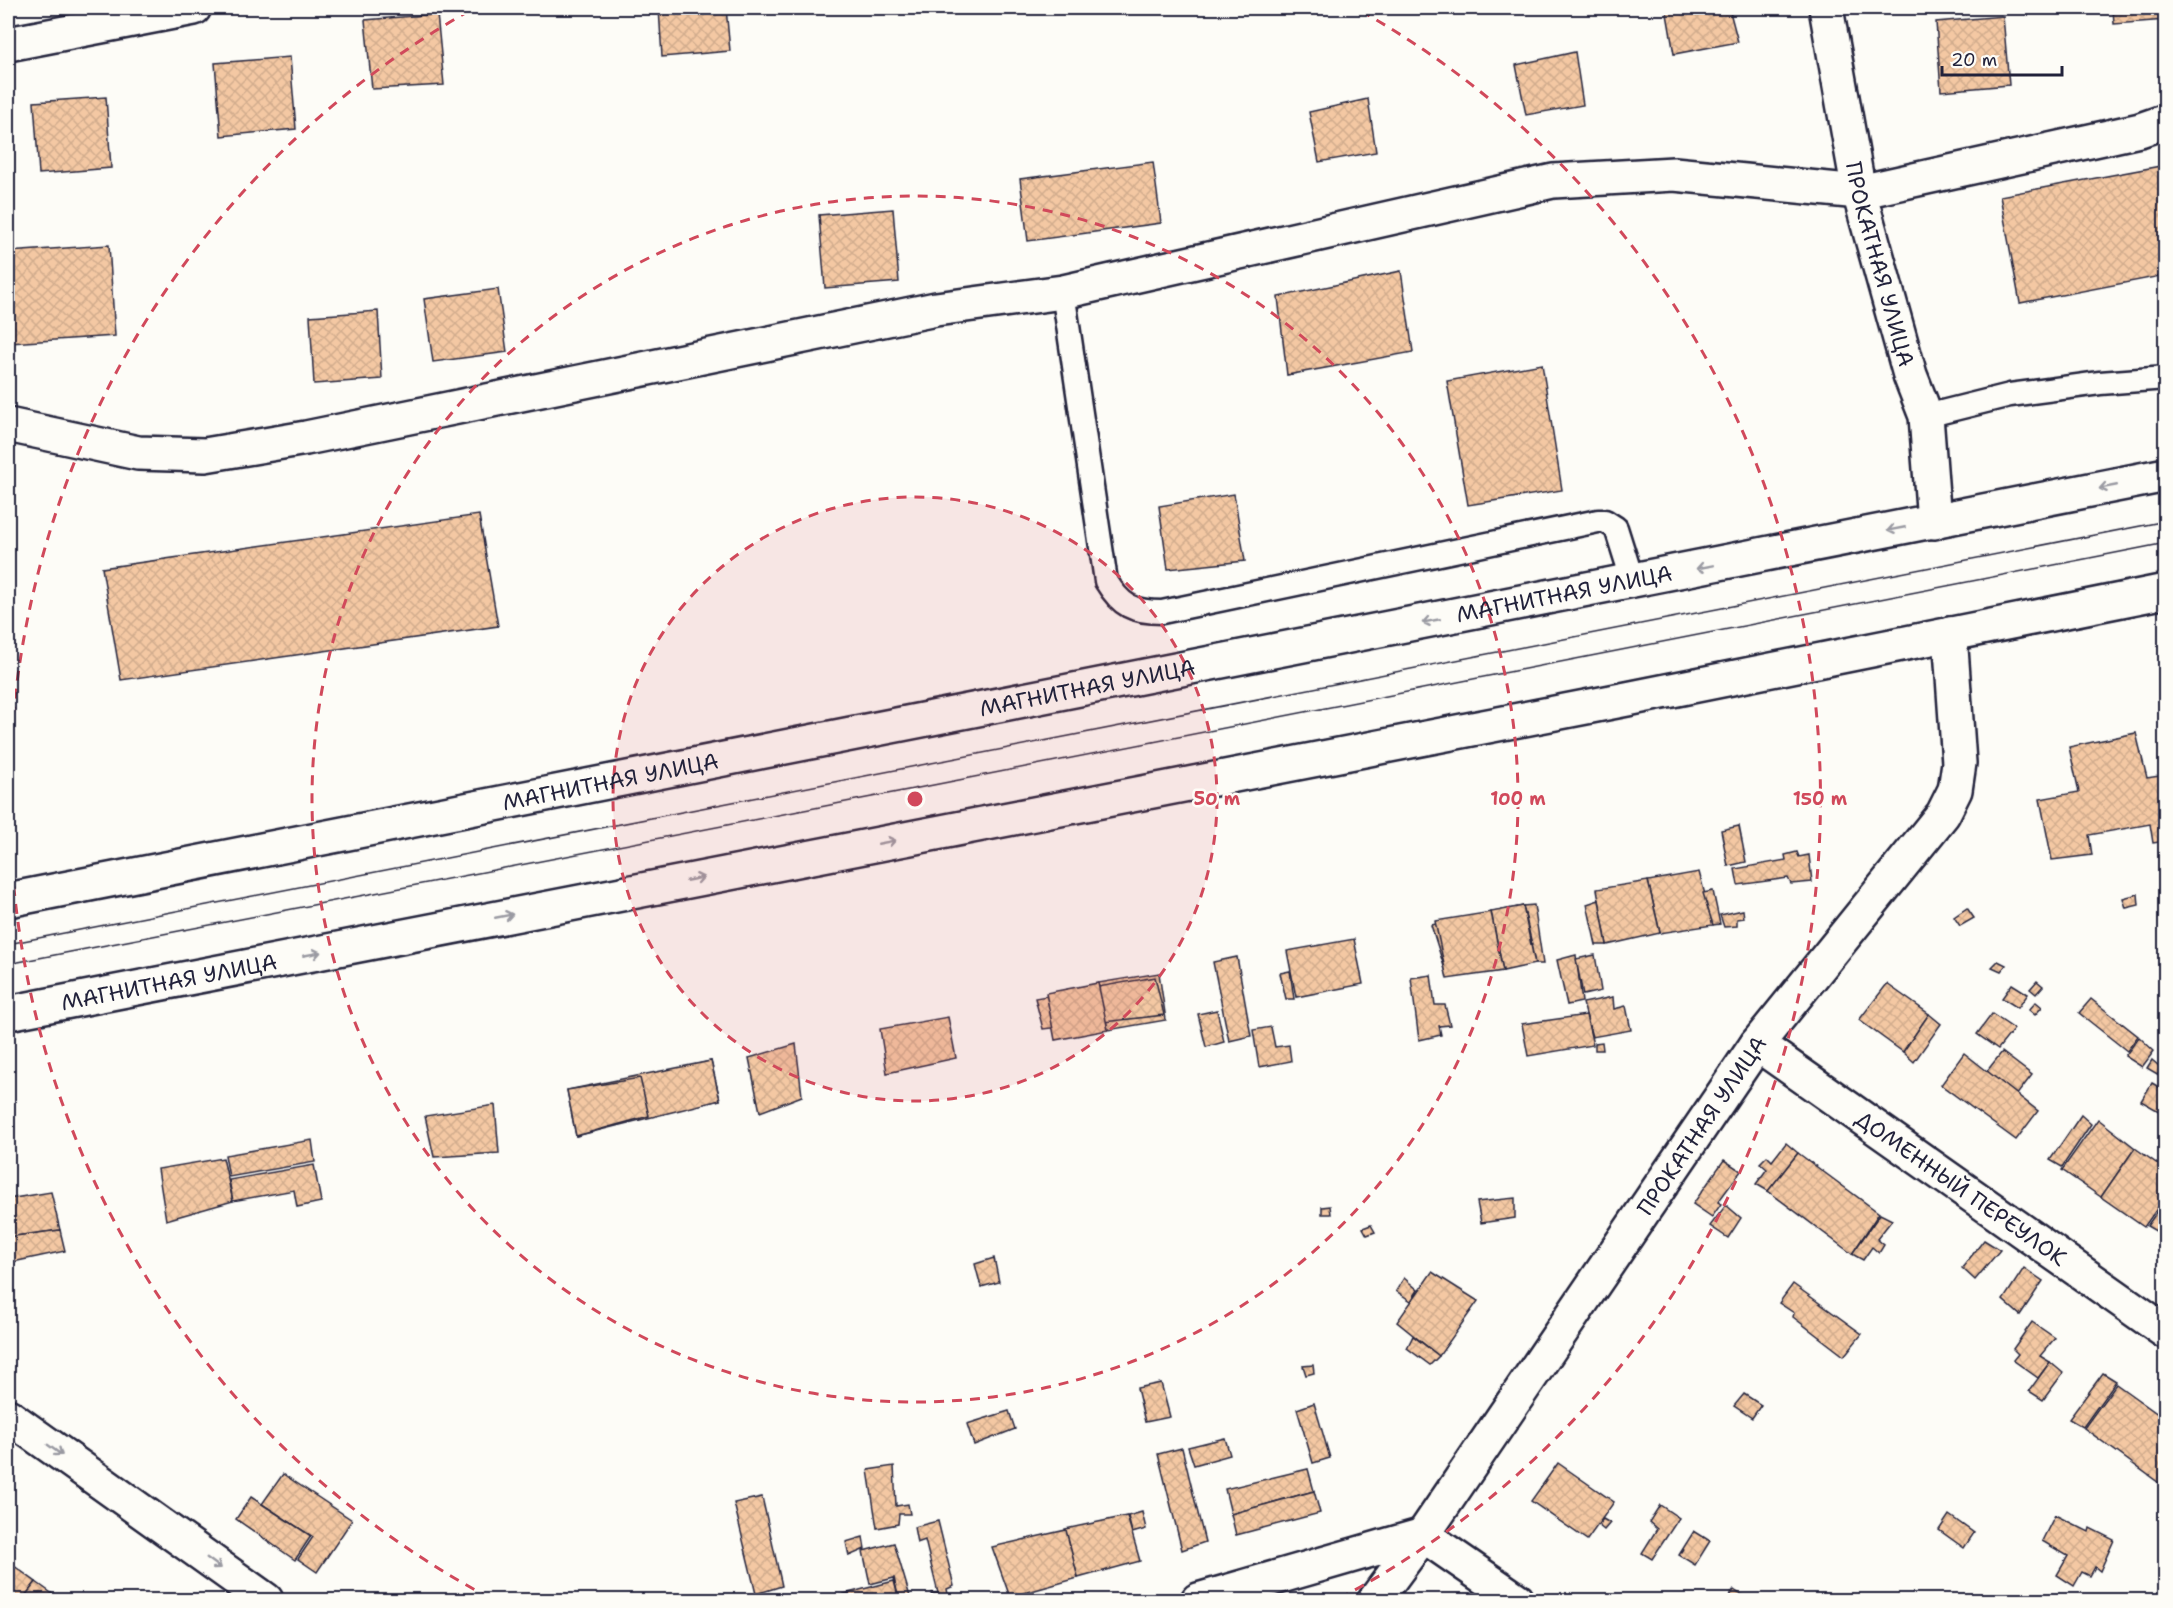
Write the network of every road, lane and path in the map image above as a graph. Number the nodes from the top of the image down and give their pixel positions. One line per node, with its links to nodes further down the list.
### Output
1 (194, 8): 3 (street)
2 (1826, 8): 5 (street, ПРОКАТНАЯ УЛИЦА)
3 (8, 45)
4 (2166, 121): 5 (street)
5 (1859, 192): 6 (street); 8 (street, ПРОКАТНАЯ УЛИЦА)
6 (1063, 292): 9 (street); 12 (lane)
7 (2166, 378): 8 (lane)
8 (1926, 416): 11 (street, ПРОКАТНАЯ УЛИЦА)
9 (8, 425)
10 (2166, 475): 11 (street, МАГНИТНАЯ УЛИЦА, one-way to 11)
11 (1934, 522): 12 (street, МАГНИТНАЯ УЛИЦА, one-way to 12)
12 (1633, 582): 15 (street, МАГНИТНАЯ УЛИЦА, one-way to 15)
13 (2166, 591): 14 (street, МАГНИТНАЯ УЛИЦА)
14 (1950, 634): 16 (street, МАГНИТНАЯ УЛИЦА, one-way to 14); 17 (street, ПРОКАТНАЯ УЛИЦА)
15 (8, 900)
16 (8, 1013)
17 (1757, 1044): 18 (street, ДОМЕННЫЙ ПЕРЕУЛОК); 20 (street, ПРОКАТНАЯ УЛИЦА)
18 (2166, 1332)
19 (8, 1416): 21 (street, one-way to 21)
20 (1423, 1535): 22 (street); 23 (street, ПРОКАТНАЯ УЛИЦА); 24 (street)
21 (266, 1600)
22 (1198, 1600)
23 (1375, 1600)
24 (1517, 1600)

